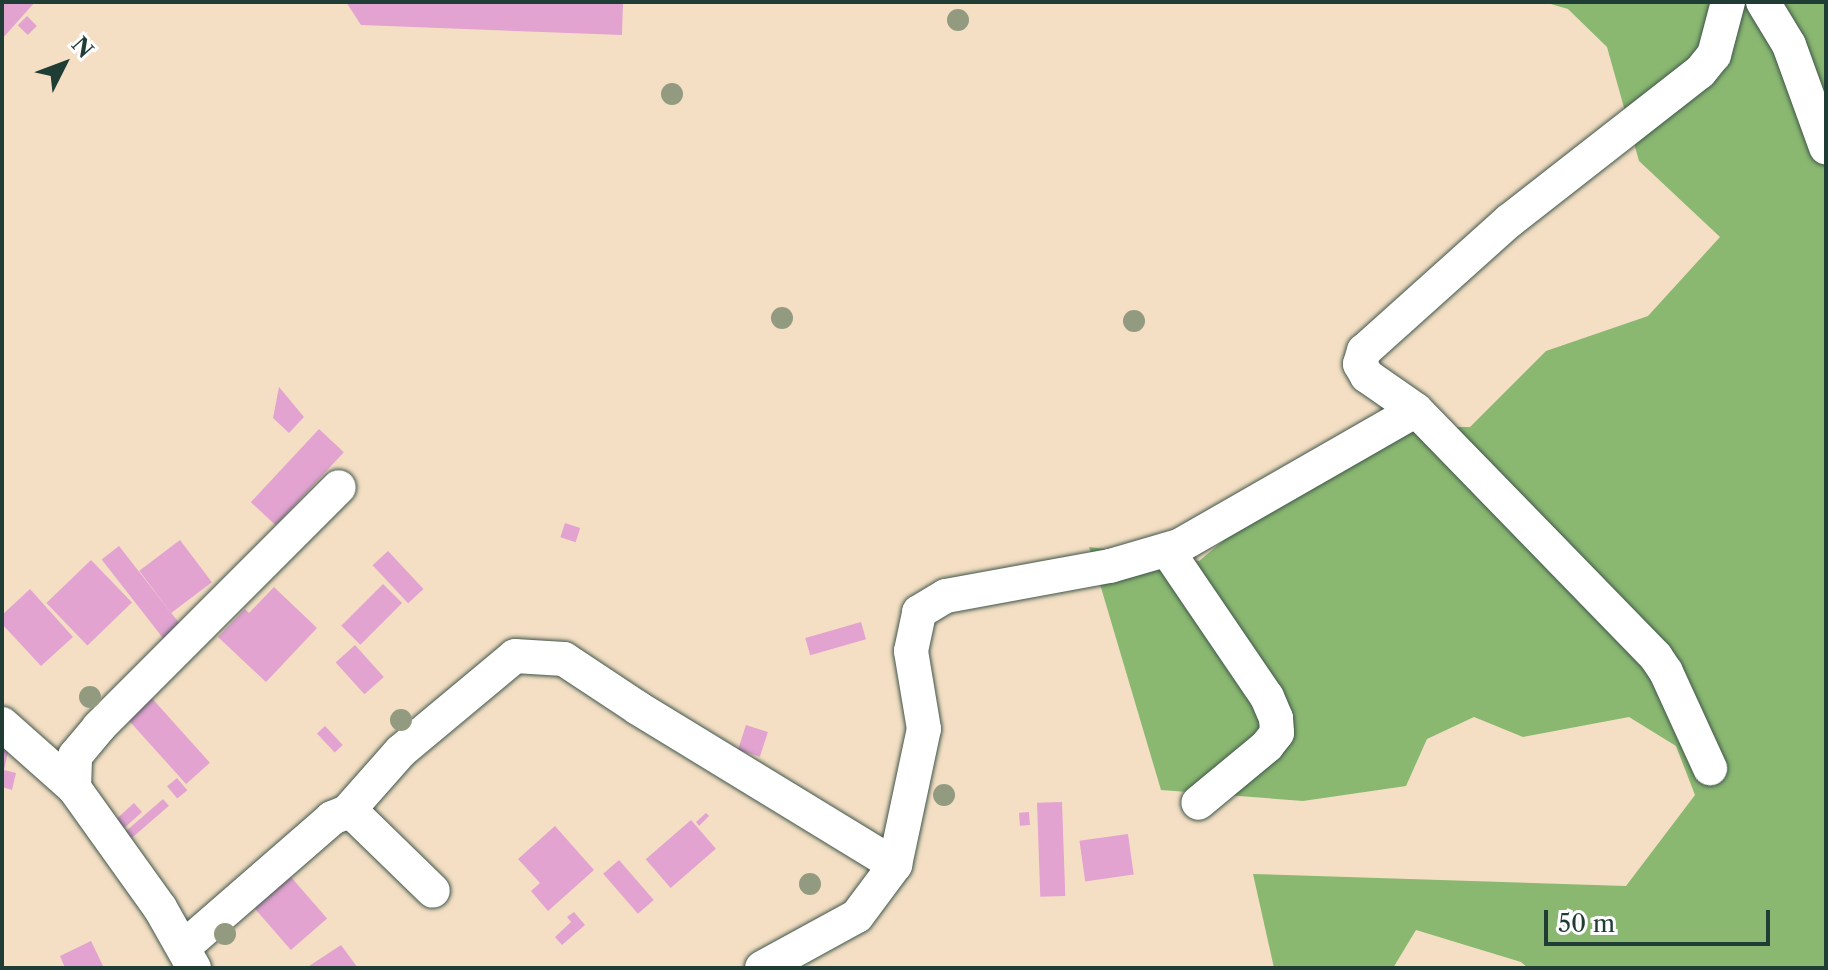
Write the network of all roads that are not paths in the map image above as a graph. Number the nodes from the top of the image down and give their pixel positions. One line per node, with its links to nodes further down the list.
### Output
1 (1728, 2): 4 (street)
2 (1763, 2): 3 (street)
3 (1826, 147)
4 (1416, 410): 6 (street); 8 (street)
5 (339, 487): 9 (street)
6 (1167, 550): 10 (street); 12 (street)
7 (2, 724): 9 (street)
8 (1710, 768)
9 (74, 788): 14 (street)
10 (1198, 803)
11 (347, 812): 12 (street); 13 (street); 14 (street)
12 (895, 865): 15 (street)
13 (433, 891)
14 (190, 957)
15 (762, 968)

